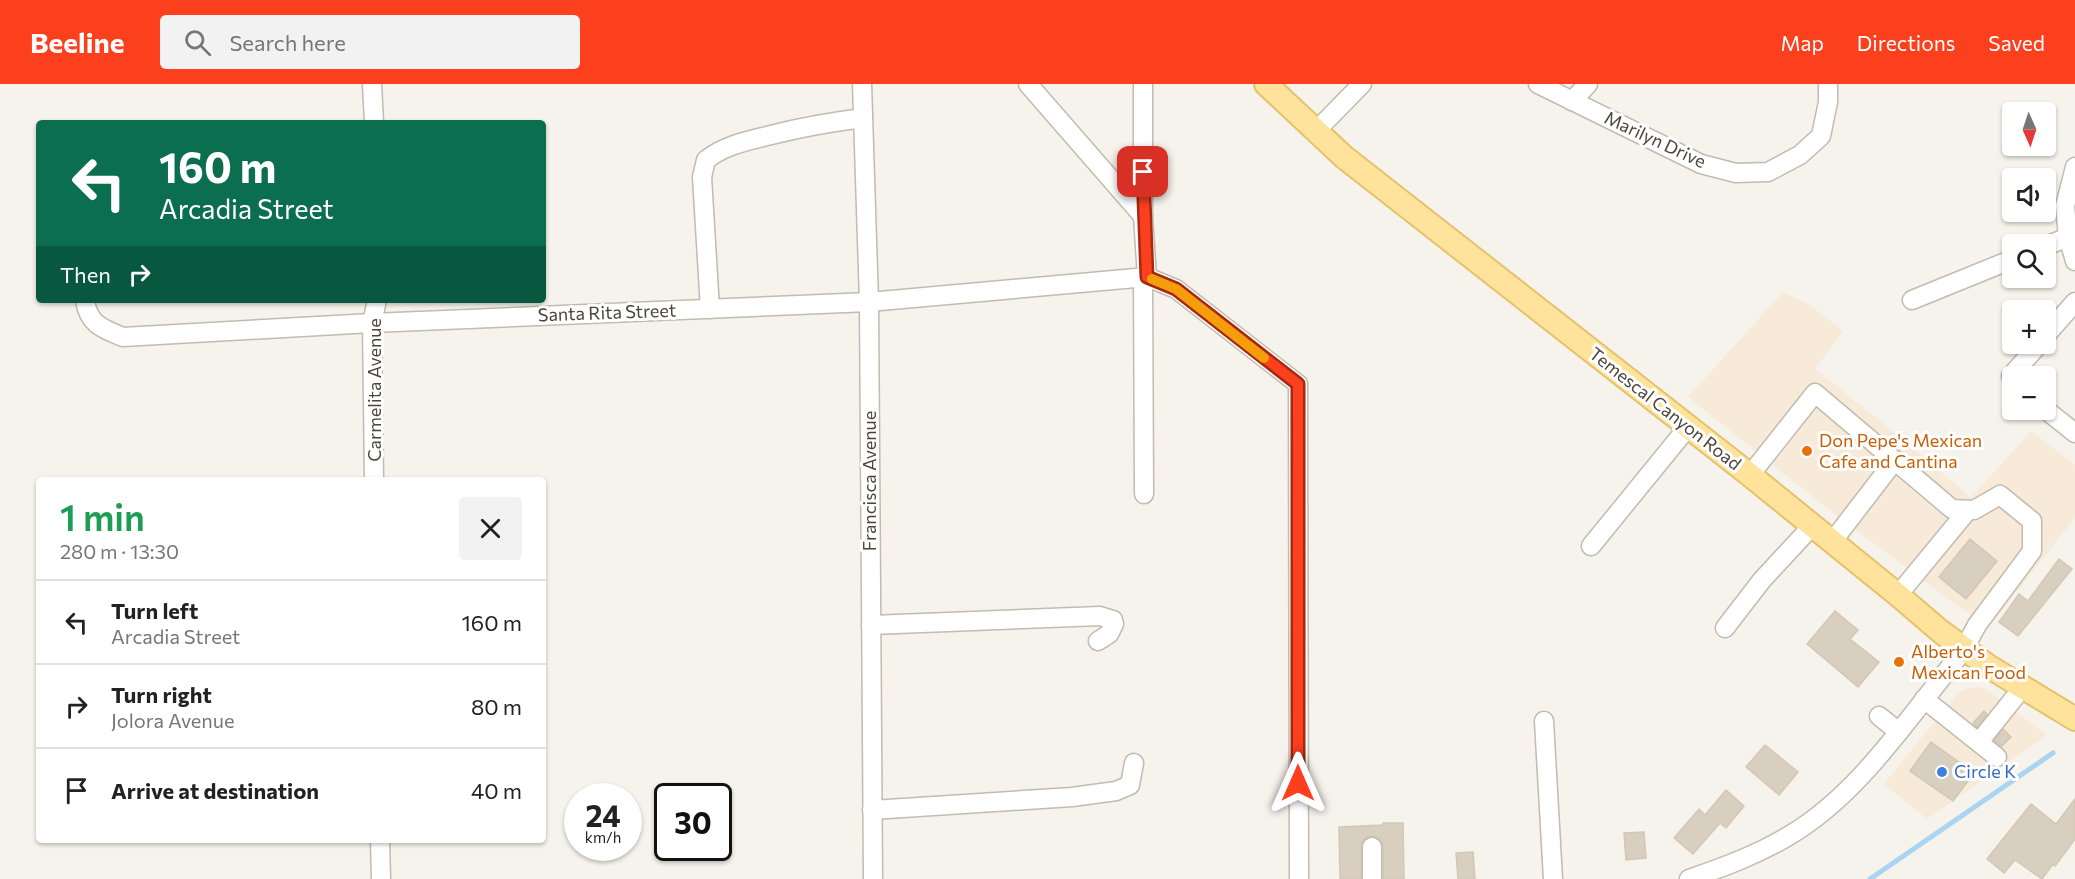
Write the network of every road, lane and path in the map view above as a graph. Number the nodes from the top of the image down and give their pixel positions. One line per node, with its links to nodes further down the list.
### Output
1 (372, 84): 12 (street)
2 (862, 84): 11 (street, Francisca Avenue)
3 (1028, 84): 15 (street)
4 (1143, 84): 15 (street)
5 (1266, 84): 13 (main road, Temescal Canyon Road)
6 (1538, 84): 10 (street, Marilyn Drive)
7 (1588, 84): 10 (street)
8 (1828, 84): 10 (street, Marilyn Drive)
9 (1353, 86): 13 (street)
10 (1572, 101)
11 (863, 118): 22 (street, Francisca Avenue); 27 (street)
12 (374, 120)
13 (1316, 131): 33 (main road, Temescal Canyon Road)
14 (2075, 167): 16 (street)
15 (1143, 216): 20 (street)
16 (2068, 237): 17 (street); 18 (street)
17 (2056, 242)
18 (2075, 261)
19 (2002, 263): 21 (street)
20 (1145, 277): 22 (street, Santa Rita Street); 38 (street); 62 (street)
21 (1912, 300)
22 (869, 302): 27 (street, Santa Rita Street); 44 (street, Francisca Avenue)
23 (2075, 302): 29 (street)
24 (86, 303): 28 (street, Santa Rita Street)
25 (376, 303): 28 (street, Carmelita Avenue)
26 (508, 309): 27 (street, Santa Rita Street); 28 (street, Santa Rita Street)
27 (710, 309)
28 (372, 323): 37 (street, Carmelita Avenue)
29 (2056, 324)
30 (2030, 354): 31 (street)
31 (2020, 366)
32 (2056, 418): 34 (street)
33 (1688, 427): 36 (main road, Temescal Canyon Road); 42 (street)
34 (2075, 434)
35 (1894, 460): 36 (street); 39 (street); 41 (street)
36 (1750, 476): 40 (main road, Temescal Canyon Road)
37 (374, 477)
38 (1144, 494)
39 (1968, 510): 43 (street); 47 (street)
40 (1812, 526): 41 (main road, Temescal Canyon Road); 45 (street)
41 (1832, 542): 43 (main road, Temescal Canyon Road)
42 (1591, 546)
43 (1898, 595): 47 (main road, Temescal Canyon Road)
44 (871, 625): 46 (street); 57 (street, Francisca Avenue)
45 (1725, 628)
46 (1098, 641)
47 (1964, 649): 48 (main road, Temescal Canyon Road); 49 (street)
48 (2023, 687): 51 (main road, Temescal Canyon Road); 54 (street)
49 (1924, 699): 53 (street); 54 (street)
50 (1879, 716): 53 (street)
51 (2075, 719)
52 (1544, 721): 64 (street)
53 (1899, 732): 65 (street)
54 (1978, 742): 55 (street)
55 (1997, 757)
56 (1134, 764): 57 (street)
57 (872, 810): 61 (street, Francisca Avenue)
58 (381, 843): 60 (street)
59 (1372, 847): 63 (street)
60 (381, 879)
61 (873, 879)
62 (1299, 879)
63 (1372, 879)
64 (1553, 879)
65 (1689, 879)

